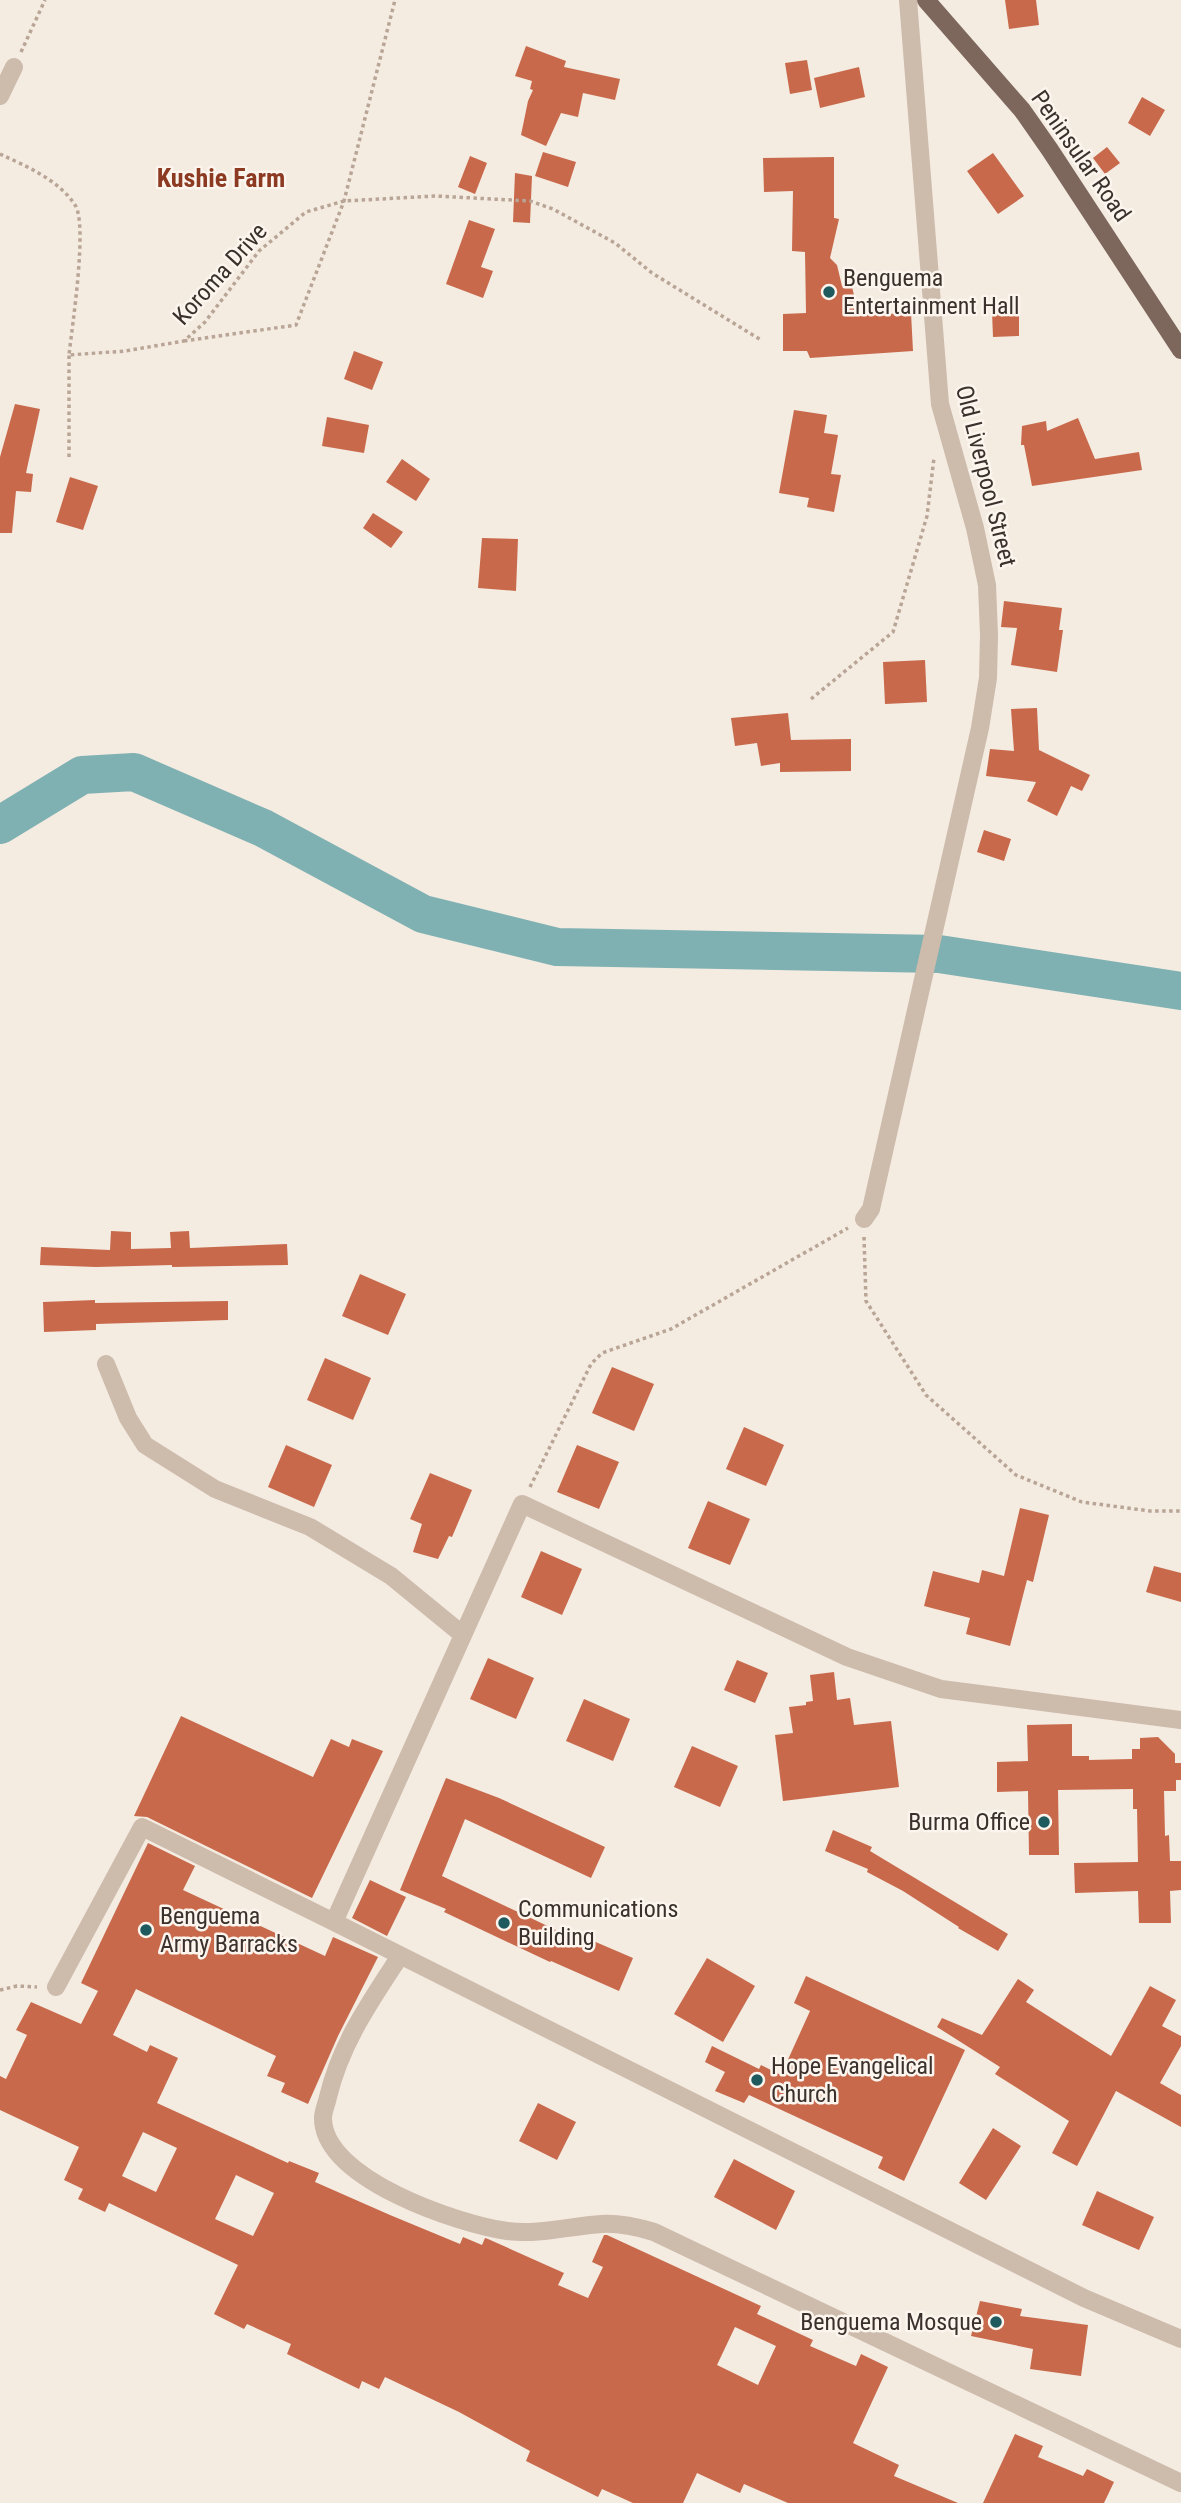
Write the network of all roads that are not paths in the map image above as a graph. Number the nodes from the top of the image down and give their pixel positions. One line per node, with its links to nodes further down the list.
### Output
1 (908, 0): 6 (street, Old Liverpool Street)
2 (926, 0): 5 (main road, Peninsular Road)
3 (14, 67): 4 (street)
4 (0, 96)
5 (1181, 350)
6 (864, 1219)
7 (106, 1364): 8 (street)
8 (463, 1635): 9 (street); 10 (street)
9 (1181, 1720)
10 (334, 1922): 11 (street); 12 (street)
11 (400, 1956): 13 (street); 14 (street)
12 (56, 1987)
13 (1181, 2339)
14 (1181, 2483)

